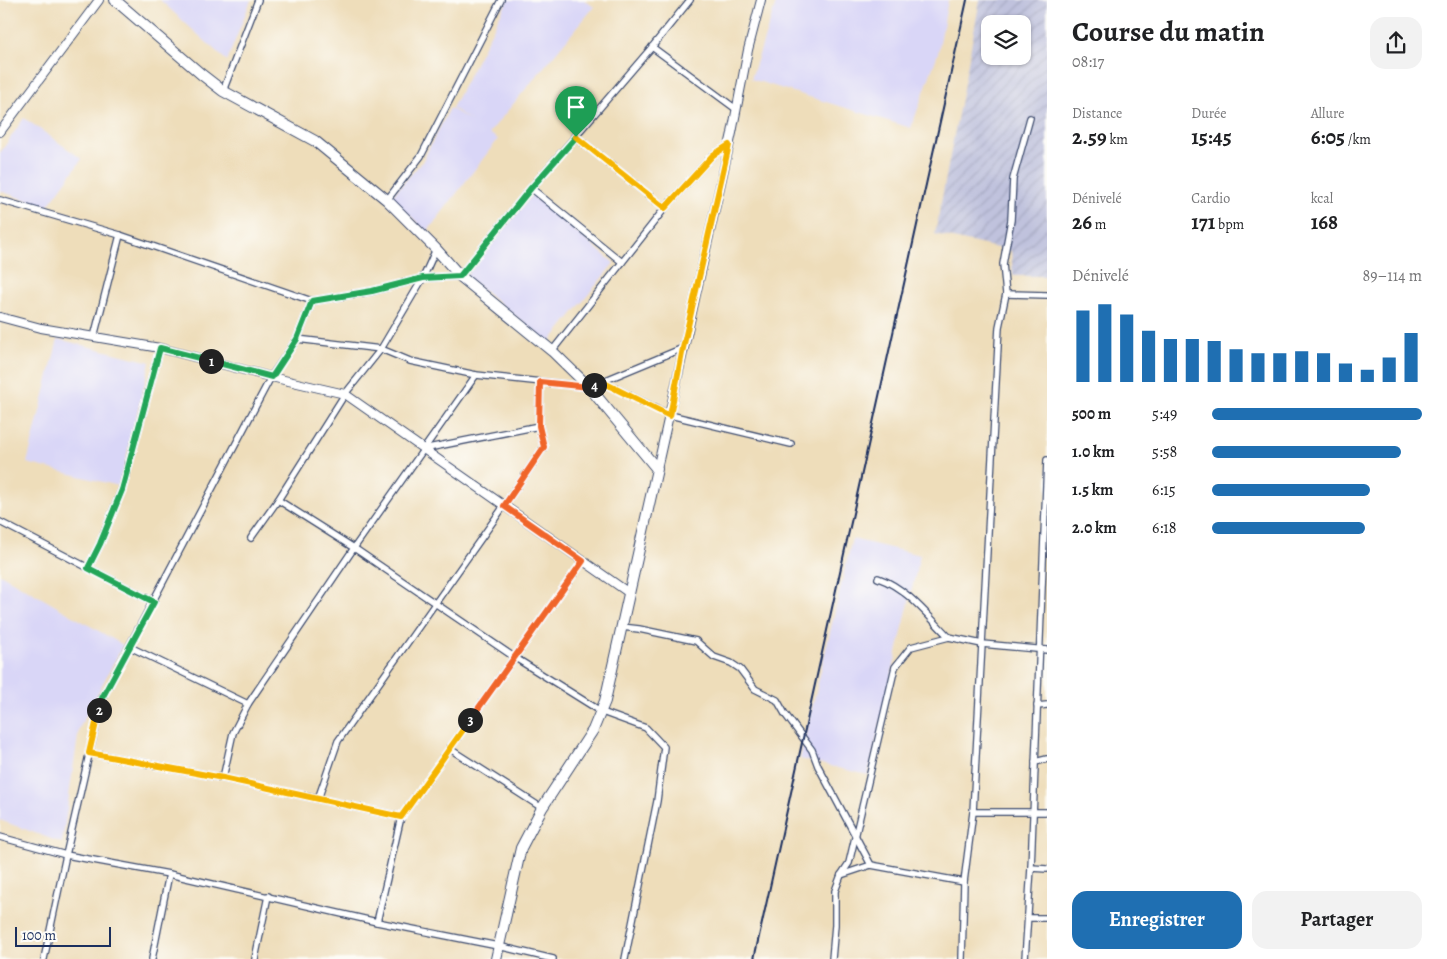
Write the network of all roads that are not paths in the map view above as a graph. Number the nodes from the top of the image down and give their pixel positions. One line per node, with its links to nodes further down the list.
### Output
1 (99, 0): 11 (main road)
2 (115, 0): 8 (highway)
3 (258, 0): 8 (street)
4 (501, 0): 16 (street)
5 (690, 0): 7 (street)
6 (761, 0): 9 (main road)
7 (652, 47): 9 (street); 12 (street)
8 (223, 91): 16 (highway)
9 (736, 109): 13 (main road)
10 (1030, 118): 23 (street)
11 (0, 132)
12 (576, 137): 14 (street); 17 (street)
13 (729, 145): 17 (street); 30 (main road)
14 (531, 188): 20 (street); 21 (street)
15 (0, 200): 18 (street)
16 (386, 200): 19 (highway)
17 (665, 208): 20 (street)
18 (120, 235): 25 (street); 27 (street)
19 (436, 249): 21 (highway); 22 (street)
20 (622, 262): 32 (street)
21 (460, 276): 22 (street); 32 (highway)
22 (423, 278): 25 (street); 31 (street)
23 (1006, 294): 24 (street); 59 (street)
24 (1047, 295)
25 (312, 301): 28 (street)
26 (0, 318): 27 (main road)
27 (94, 337): 29 (main road)
28 (297, 339): 31 (street); 34 (street)
29 (160, 348): 34 (main road); 52 (street)
30 (683, 348): 36 (street); 39 (main road)
31 (381, 350): 33 (street); 38 (street)
32 (552, 351): 37 (highway)
33 (476, 375): 35 (street); 42 (street)
34 (272, 377): 38 (main road); 55 (street)
35 (540, 382): 37 (street); 40 (street)
36 (602, 382): 37 (street); 39 (street)
37 (589, 387): 44 (highway)
38 (344, 394): 42 (main road); 45 (street)
39 (670, 416): 41 (street); 44 (main road)
40 (539, 426): 42 (street); 46 (street)
41 (791, 444)
42 (423, 449): 46 (main road); 50 (street)
43 (1047, 460): 47 (street)
44 (657, 469): 54 (highway)
45 (278, 500): 49 (street); 50 (street)
46 (504, 506): 51 (main road); 56 (street)
47 (1045, 516): 61 (street)
48 (0, 522): 52 (street)
49 (251, 538)
50 (354, 548): 56 (street); 64 (street)
51 (583, 561): 54 (main road); 63 (street)
52 (88, 568): 55 (street)
53 (878, 578): 58 (street)
54 (629, 593): 57 (highway)
55 (154, 602): 60 (street)
56 (434, 603): 63 (street); 73 (street)
57 (622, 627): 67 (highway); 79 (street)
58 (949, 637): 59 (street); 79 (street)
59 (982, 644): 61 (street); 75 (street)
60 (130, 646): 64 (street); 69 (street)
61 (1039, 649): 62 (street); 66 (street)
62 (1047, 650)
63 (514, 657): 67 (street); 68 (street)
64 (248, 704): 72 (street)
65 (1047, 705): 66 (street)
66 (1037, 706): 71 (street)
67 (602, 712): 74 (highway); 98 (street)
68 (450, 749): 74 (street); 78 (street)
69 (89, 753): 72 (street); 81 (street)
70 (1047, 759): 71 (street)
71 (1035, 762): 76 (street)
72 (223, 778): 73 (street)
73 (318, 799): 78 (street)
74 (542, 808): 92 (highway)
75 (973, 812): 76 (street); 87 (street)
76 (1033, 812): 77 (street); 83 (street)
77 (1047, 812)
78 (401, 817): 91 (street)
79 (855, 836): 82 (street); 86 (street)
80 (0, 837): 81 (street)
81 (66, 855): 85 (street); 93 (street)
82 (871, 864): 86 (street); 87 (street)
83 (1031, 868): 84 (street); 89 (street)
84 (1047, 868)
85 (169, 874): 88 (street); 94 (street)
86 (841, 875): 99 (street)
87 (964, 882): 100 (street)
88 (268, 896): 91 (street); 95 (street)
89 (1028, 918): 90 (street); 101 (street)
90 (1047, 918)
91 (377, 922): 92 (street)
92 (498, 946): 96 (highway); 97 (street)
93 (44, 959)
94 (152, 959)
95 (255, 959)
96 (496, 959)
97 (553, 959)
98 (625, 959)
99 (832, 959)
100 (962, 959)
101 (1025, 959)

